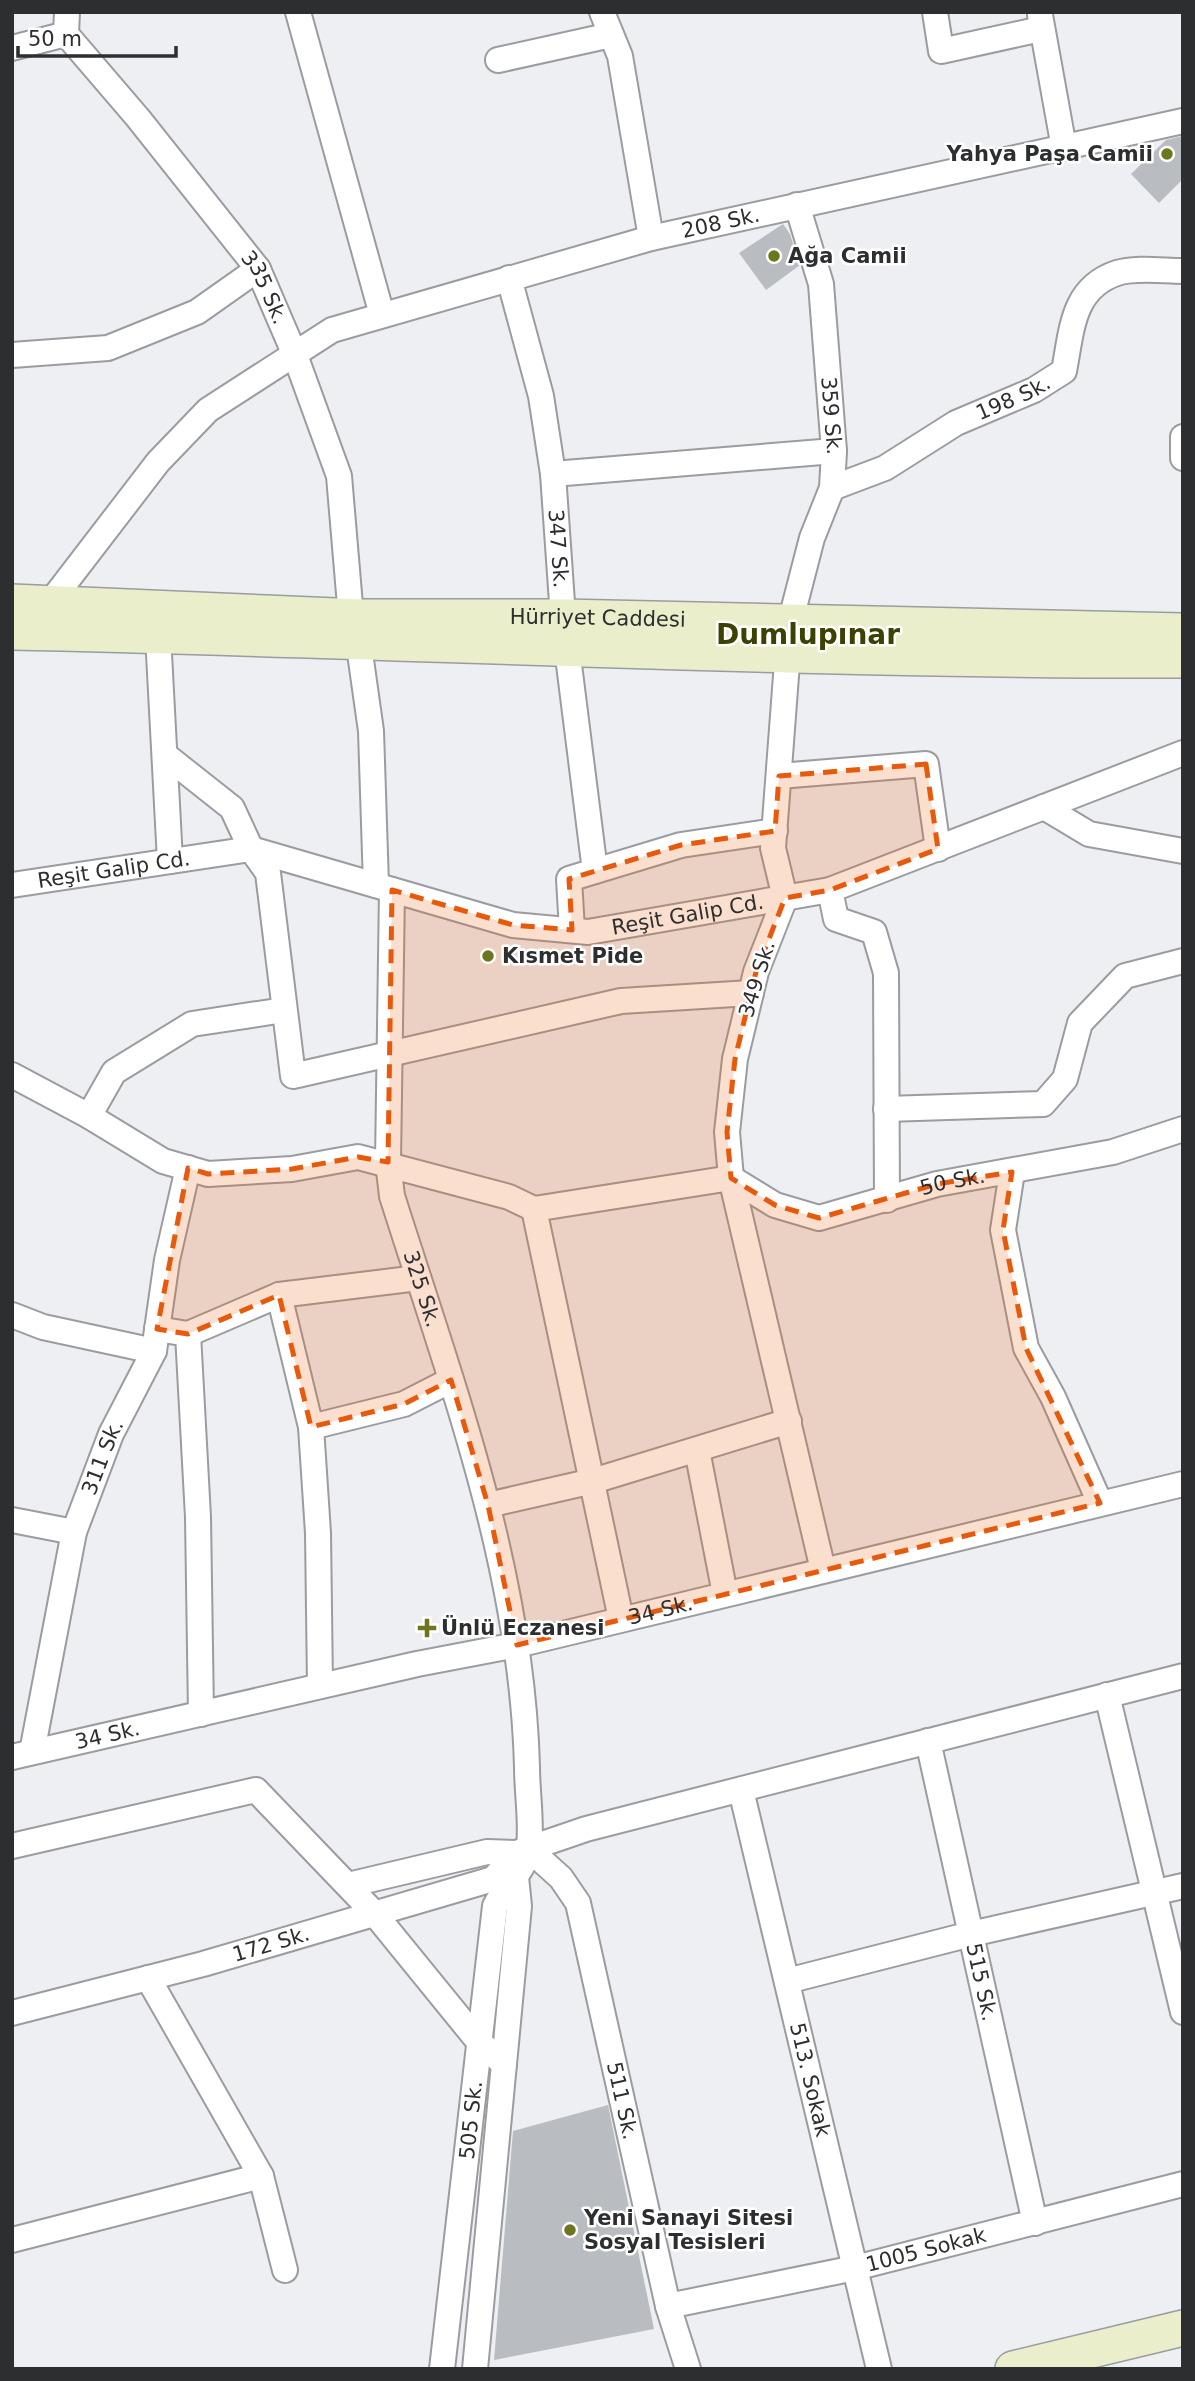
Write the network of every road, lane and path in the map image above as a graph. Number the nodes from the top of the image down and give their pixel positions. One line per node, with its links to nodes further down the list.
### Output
1 (298, 12): 15 (street)
2 (934, 12): 4 (street)
3 (607, 18): 7 (street); 11 (street)
4 (1040, 21): 9 (street)
5 (67, 23): 6 (street); 12 (street, 335 Sk.)
6 (12, 48)
7 (498, 60)
8 (1183, 121): 9 (street, 208 Sk.)
9 (1064, 148): 10 (street, 208 Sk.)
10 (797, 205): 11 (street, 208 Sk.); 19 (street, 359 Sk.)
11 (651, 237): 14 (street, 208 Sk.)
12 (258, 269): 16 (street); 17 (street, 335 Sk.)
13 (1183, 271): 22 (street, 198 Sk.)
14 (509, 278): 15 (street, 208 Sk.); 21 (street, 347 Sk.)
15 (382, 315): 17 (street, 208 Sk.)
16 (12, 355)
17 (295, 355): 24 (street, 208 Sk.); 25 (street, 335 Sk.)
18 (1183, 437): 20 (street)
19 (834, 451): 21 (street); 22 (street, 359 Sk.)
20 (1183, 458)
21 (553, 474): 28 (street, 347 Sk.)
22 (832, 488): 30 (street, 359 Sk.)
23 (12, 602): 24 (main road, Hürriyet Caddesi)
24 (49, 604): 25 (main road, Hürriyet Caddesi)
25 (354, 628): 28 (main road, Hürriyet Caddesi); 29 (main road, Hürriyet Caddesi); 43 (street, 325 Sk.)
26 (1183, 631): 30 (main road, Hürriyet Caddesi)
27 (12, 632): 29 (main road, Hürriyet Caddesi)
28 (566, 634): 30 (main road, Hürriyet Caddesi); 41 (street, 347 Sk.)
29 (158, 635): 33 (street)
30 (788, 640): 31 (main road, Hürriyet Caddesi); 34 (street)
31 (1183, 660)
32 (1183, 753): 35 (street, Reşit Galip Cd.)
33 (164, 755): 37 (street); 40 (street)
34 (779, 776): 36 (street); 38 (street)
35 (1044, 807): 38 (street, Reşit Galip Cd.); 39 (street)
36 (775, 831): 41 (street); 45 (street)
37 (251, 849): 40 (street, Reşit Galip Cd.); 43 (street, Reşit Galip Cd.); 49 (street)
38 (937, 849): 44 (street, Reşit Galip Cd.)
39 (1183, 851)
40 (170, 861): 42 (street, Reşit Galip Cd.)
41 (595, 870): 46 (street)
42 (12, 885)
43 (384, 888): 46 (street, Reşit Galip Cd.); 50 (street, 325 Sk.)
44 (830, 890): 45 (street, Reşit Galip Cd.); 52 (street)
45 (785, 898): 46 (street, Reşit Galip Cd.); 48 (street, 349 Sk.)
46 (572, 930)
47 (1183, 961): 52 (street)
48 (751, 993): 50 (street); 58 (street, 349 Sk.)
49 (284, 1010): 50 (street); 53 (street)
50 (391, 1054): 55 (street, 325 Sk.)
51 (12, 1075): 53 (street)
52 (886, 1109): 59 (street)
53 (89, 1116): 56 (street)
54 (1183, 1129): 57 (street, 50 Sk.)
55 (388, 1162): 56 (street); 60 (street); 61 (street, 325 Sk.)
56 (188, 1168): 65 (street, 311 Sk.)
57 (1012, 1172): 59 (street, 50 Sk.); 72 (street)
58 (731, 1178): 59 (street, 50 Sk.); 60 (street); 67 (street, 349 Sk.)
59 (887, 1200)
60 (534, 1209): 70 (street)
61 (418, 1278): 62 (street); 66 (street, 325 Sk.)
62 (279, 1295): 64 (street); 68 (street)
63 (12, 1315): 65 (street)
64 (188, 1334): 65 (street); 84 (street)
65 (156, 1340): 75 (street, 311 Sk.)
66 (451, 1380): 68 (street); 73 (street, 325 Sk.)
67 (789, 1421): 69 (street); 76 (street, 349 Sk.)
68 (312, 1427): 82 (street)
69 (697, 1450): 70 (street); 77 (street)
70 (593, 1481): 73 (street); 78 (street)
71 (1183, 1484): 72 (street, 34 Sk.)
72 (1101, 1503): 76 (street, 34 Sk.)
73 (488, 1505): 79 (street, 325 Sk.)
74 (12, 1520): 75 (street)
75 (74, 1532): 86 (street, 311 Sk.)
76 (823, 1570): 77 (street, 34 Sk.)
77 (724, 1594): 78 (street, 34 Sk.)
78 (621, 1619): 79 (street, 34 Sk.)
79 (517, 1645): 81 (street, 325 Sk.); 82 (street, 34 Sk.)
80 (1183, 1676): 83 (street)
81 (523, 1681): 89 (street, 505 Sk.)
82 (320, 1686): 84 (street, 34 Sk.)
83 (1107, 1695): 85 (street); 92 (street)
84 (201, 1714): 86 (street, 34 Sk.)
85 (928, 1741): 87 (street); 94 (street, 515 Sk.)
86 (22, 1754)
87 (741, 1790): 89 (street); 96 (street, 513. Sokak)
88 (12, 1846): 90 (street)
89 (520, 1860): 90 (street); 93 (street, 172 Sk.); 99 (street, 505 Sk.); 100 (street, 505 Sk.); 107 (street, 511 Sk.)
90 (348, 1885): 93 (street)
91 (1183, 1886): 92 (street)
92 (1154, 1892): 94 (street); 98 (street)
93 (374, 1913): 95 (street, 172 Sk.); 99 (street)
94 (971, 1934): 96 (street); 103 (street, 515 Sk.)
95 (148, 1978): 97 (street, 172 Sk.); 101 (street)
96 (787, 1980): 105 (street, 513. Sokak)
97 (12, 2012)
98 (1183, 2012)
99 (479, 2042): 100 (street); 110 (street, 505 Sk.)
100 (504, 2064): 111 (street, 505 Sk.)
101 (261, 2176): 104 (street); 106 (street)
102 (1183, 2184): 103 (street, 1005 Sokak)
103 (1035, 2223): 105 (street, 1005 Sokak)
104 (12, 2240)
105 (855, 2268): 107 (street, 1005 Sokak); 113 (street, 513. Sokak)
106 (285, 2270)
107 (668, 2306): 112 (street, 511 Sk.)
108 (1183, 2328): 109 (main road)
109 (1075, 2362): 114 (main road)
110 (442, 2369)
111 (475, 2369)
112 (688, 2369)
113 (879, 2369)
114 (1013, 2369)

